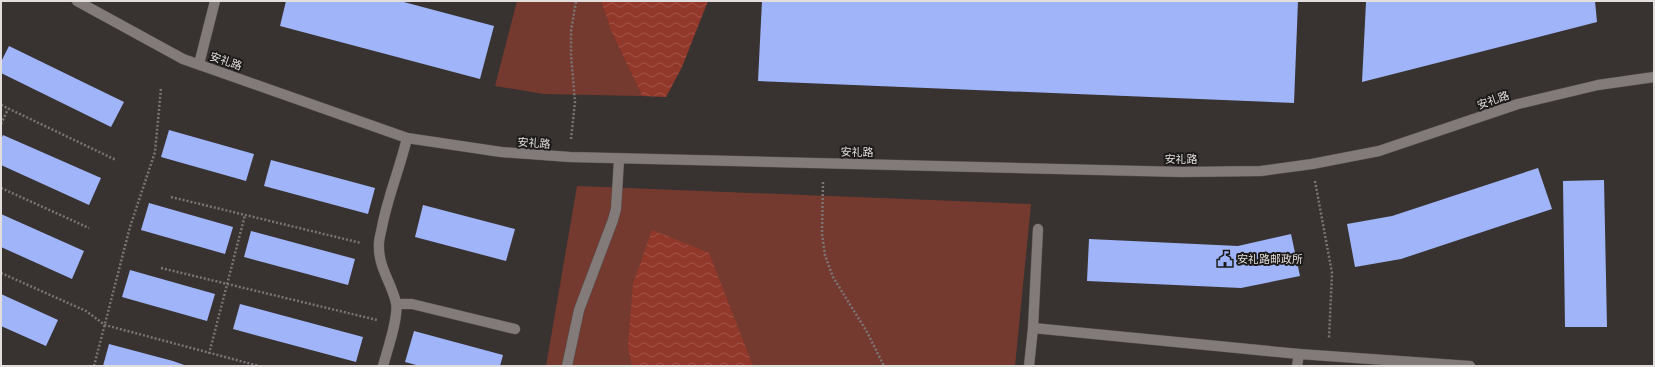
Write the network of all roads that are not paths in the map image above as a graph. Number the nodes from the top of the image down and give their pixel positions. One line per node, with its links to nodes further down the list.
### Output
1 (77, 1): 3 (street, 安礼路)
2 (215, 1): 3 (street)
3 (199, 64): 5 (street, 安礼路)
4 (1654, 77): 6 (street, 安礼路)
5 (408, 138): 6 (street, 安礼路); 8 (street)
6 (620, 160): 13 (street)
7 (1038, 229): 9 (street)
8 (397, 304): 10 (street); 12 (street)
9 (1033, 328): 11 (street); 14 (street)
10 (515, 329)
11 (1299, 354): 15 (street); 16 (street)
12 (383, 366)
13 (567, 366)
14 (1029, 366)
15 (1298, 366)
16 (1470, 366)

